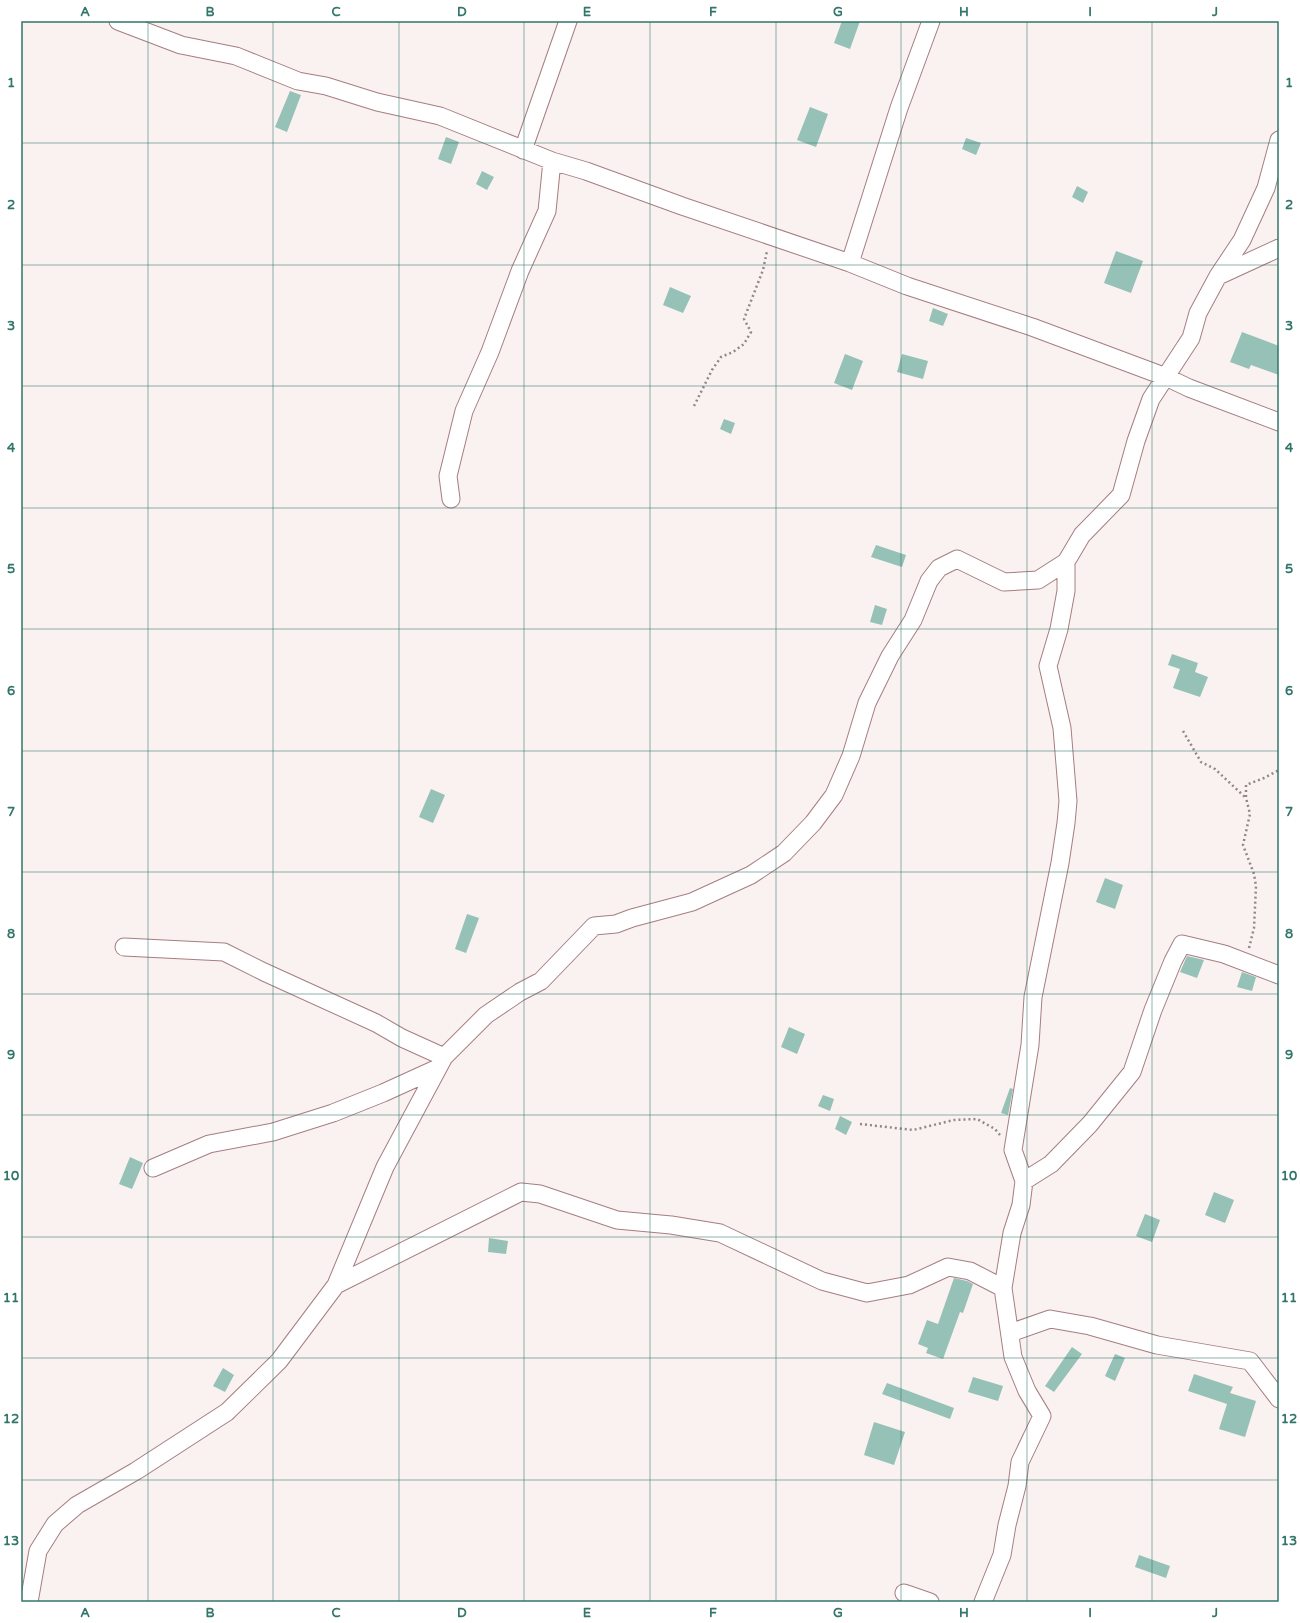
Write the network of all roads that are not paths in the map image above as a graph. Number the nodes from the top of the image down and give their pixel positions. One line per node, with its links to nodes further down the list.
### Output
1 (118, 21): 5 (street)
2 (568, 21): 5 (street)
3 (931, 21): 8 (street)
4 (1279, 140): 9 (street)
5 (523, 150): 6 (street)
6 (552, 161): 8 (street); 12 (street)
7 (1279, 248): 9 (street)
8 (850, 264): 10 (street)
9 (1218, 276): 10 (street)
10 (1166, 377): 11 (street); 13 (street)
11 (1279, 422)
12 (451, 499)
13 (1066, 562): 16 (street); 18 (street)
14 (124, 947): 16 (street)
15 (1279, 975): 18 (street)
16 (441, 1063): 17 (street); 19 (street)
17 (153, 1168)
18 (1024, 1181): 20 (street)
19 (336, 1285): 20 (street); 24 (street)
20 (1003, 1288): 21 (street)
21 (1010, 1333): 22 (street); 26 (street)
22 (1279, 1399)
23 (904, 1593): 25 (street)
24 (29, 1602)
25 (930, 1602)
26 (983, 1602)

